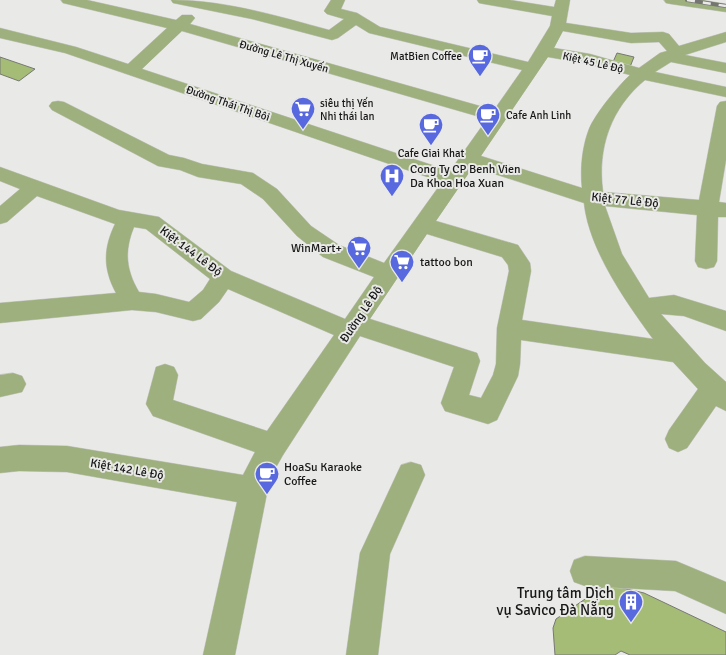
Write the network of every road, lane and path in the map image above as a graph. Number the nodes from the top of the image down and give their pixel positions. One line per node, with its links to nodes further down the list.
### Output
1 (68, 0): 13 (street, Đường Lê Thị Xuyến)
2 (143, 0): 13 (street)
3 (178, 0): 9 (street)
4 (265, 0): 14 (street)
5 (338, 0): 15 (street, Kiệt 45 Lê Độ)
6 (484, 0): 12 (street)
7 (671, 0): 11 (street)
8 (712, 0): 10 (street)
9 (201, 2): 14 (street); 16 (street)
10 (726, 2)
11 (726, 8)
12 (561, 13): 20 (street); 21 (street, Đường Lê Độ)
13 (130, 14): 16 (street, Đường Lê Thị Xuyến)
14 (253, 15): 15 (street); 19 (street)
15 (355, 18): 21 (street, Kiệt 45 Lê Độ)
16 (180, 26): 19 (street, Đường Lê Thị Xuyến); 23 (street)
17 (0, 33): 23 (street, Đường Thái Thị Bôi)
18 (726, 37): 20 (street)
19 (234, 41): 28 (street, Đường Lê Thị Xuyến)
20 (671, 54): 22 (street); 24 (street)
21 (539, 60): 24 (street, Kiệt 45 Lê Độ); 28 (street, Đường Lê Độ)
22 (726, 68)
23 (130, 70): 31 (street, Đường Thái Thị Bôi)
24 (641, 74): 25 (street, Kiệt 45 Lê Độ); 33 (street)
25 (726, 92)
26 (58, 106): 39 (street)
27 (726, 106): 34 (street)
28 (498, 117): 29 (street, Đường Lê Độ)
29 (469, 159): 31 (street, Đường Lê Độ); 33 (street, Kiệt 77 Lê Độ)
30 (0, 174): 32 (street, Kiệt 144 Lê Độ)
31 (454, 179): 37 (street, Đường Lê Độ)
32 (35, 187): 35 (street); 36 (street, Kiệt 144 Lê Độ)
33 (592, 198): 34 (street, Kiệt 77 Lê Độ); 42 (street)
34 (717, 209): 38 (street)
35 (0, 217)
36 (128, 218): 40 (street, Kiệt 144 Lê Độ); 41 (street)
37 (422, 225): 39 (street, Đường Lê Độ); 46 (street)
38 (706, 262)
39 (388, 274): 45 (street, Đường Lê Độ)
40 (223, 277): 41 (street); 45 (street, Kiệt 144 Lê Độ)
41 (132, 301): 43 (street)
42 (643, 309): 44 (street); 47 (street)
43 (0, 314)
44 (726, 321)
45 (352, 327): 46 (street, Kiệt 144 Lê Độ); 51 (street, Đường Lê Độ)
46 (509, 328): 47 (street)
47 (680, 353): 49 (street)
48 (165, 375): 51 (street)
49 (720, 393): 50 (street)
50 (678, 439)
51 (273, 446): 54 (street, Đường Lê Độ)
52 (0, 460): 54 (street, Kiệt 142 Lê Độ)
53 (411, 475): 58 (street)
54 (254, 492): 57 (street, Đường Lê Độ)
55 (585, 571): 56 (street)
56 (726, 598)
57 (219, 655)
58 (362, 655)

